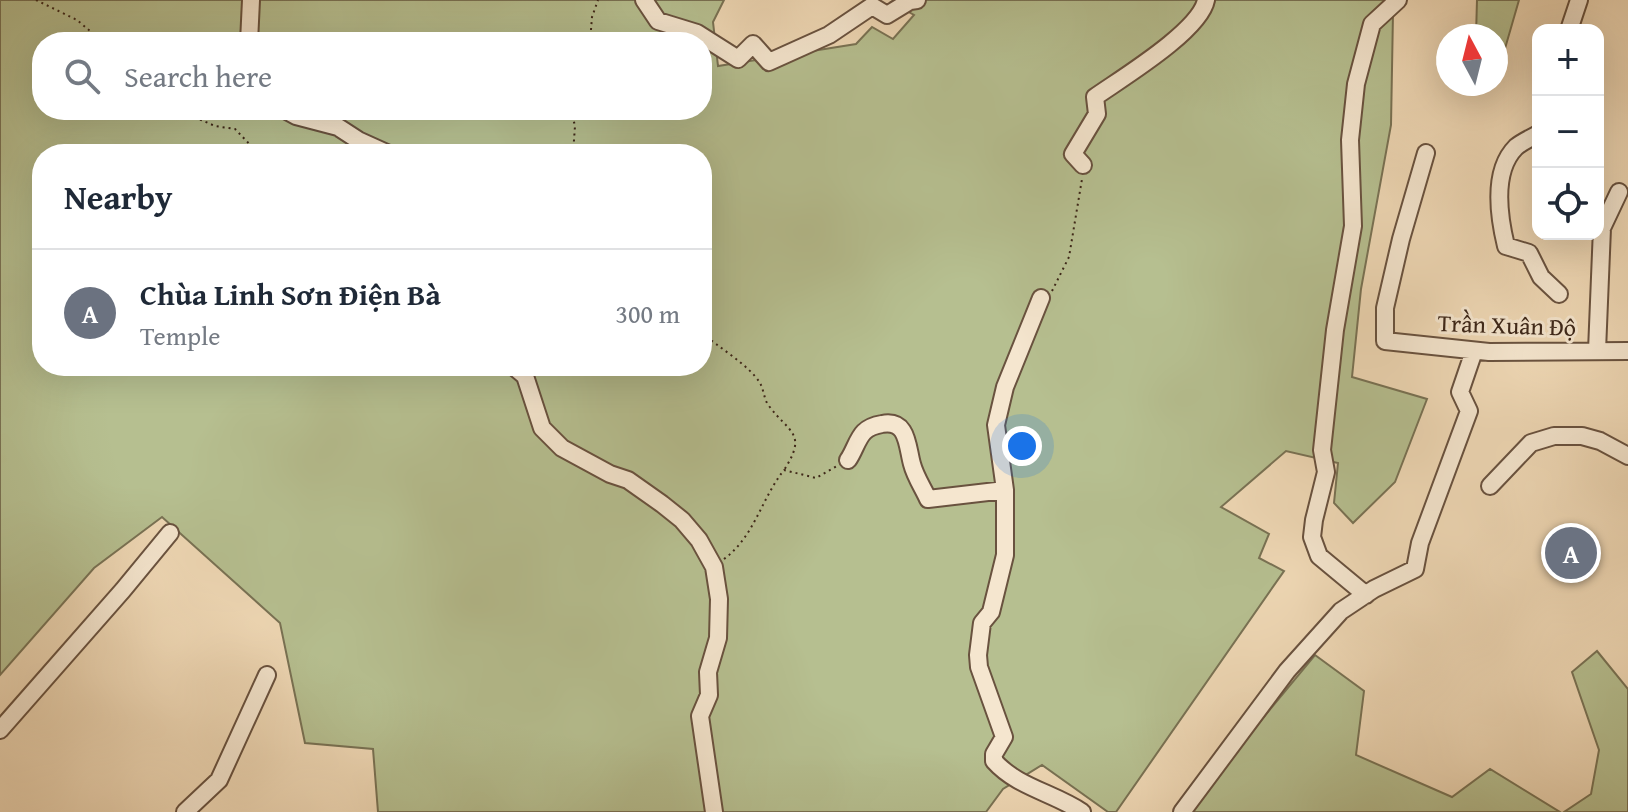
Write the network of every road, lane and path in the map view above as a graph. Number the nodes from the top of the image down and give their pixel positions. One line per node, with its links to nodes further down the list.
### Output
1 (36, 0): 10 (path)
2 (251, 0): 11 (street)
3 (598, 0): 12 (path)
4 (644, 0): 13 (street)
5 (917, 0): 14 (street)
6 (1206, 0): 23 (street)
7 (1398, 0): 39 (street)
8 (1579, 0): 9 (street)
9 (1571, 24)
10 (91, 32)
11 (249, 32)
12 (591, 32)
13 (694, 32)
14 (712, 43)
15 (201, 120): 19 (path)
16 (311, 120): 20 (street)
17 (574, 120): 21 (path)
18 (1532, 138): 25 (street)
19 (249, 144)
20 (367, 144)
21 (574, 144)
22 (1426, 153): 28 (street, Trần Xuân Độ)
23 (1083, 165): 26 (path)
24 (1619, 192): 29 (street)
25 (1559, 294)
26 (1041, 298): 36 (street)
27 (712, 342): 34 (path)
28 (1474, 351): 29 (street, Trần Xuân Độ); 39 (street)
29 (1597, 351): 30 (street, Trần Xuân Độ)
30 (1628, 351)
31 (525, 376): 38 (street)
32 (1628, 456): 35 (street)
33 (848, 460): 34 (path); 36 (street)
34 (784, 470): 38 (path)
35 (1490, 486)
36 (1005, 490): 44 (street)
37 (170, 533): 41 (street)
38 (714, 567): 43 (street)
39 (1366, 595): 45 (street)
40 (267, 675): 42 (street)
41 (0, 730)
42 (185, 812)
43 (714, 812)
44 (1082, 812)
45 (1182, 812)

